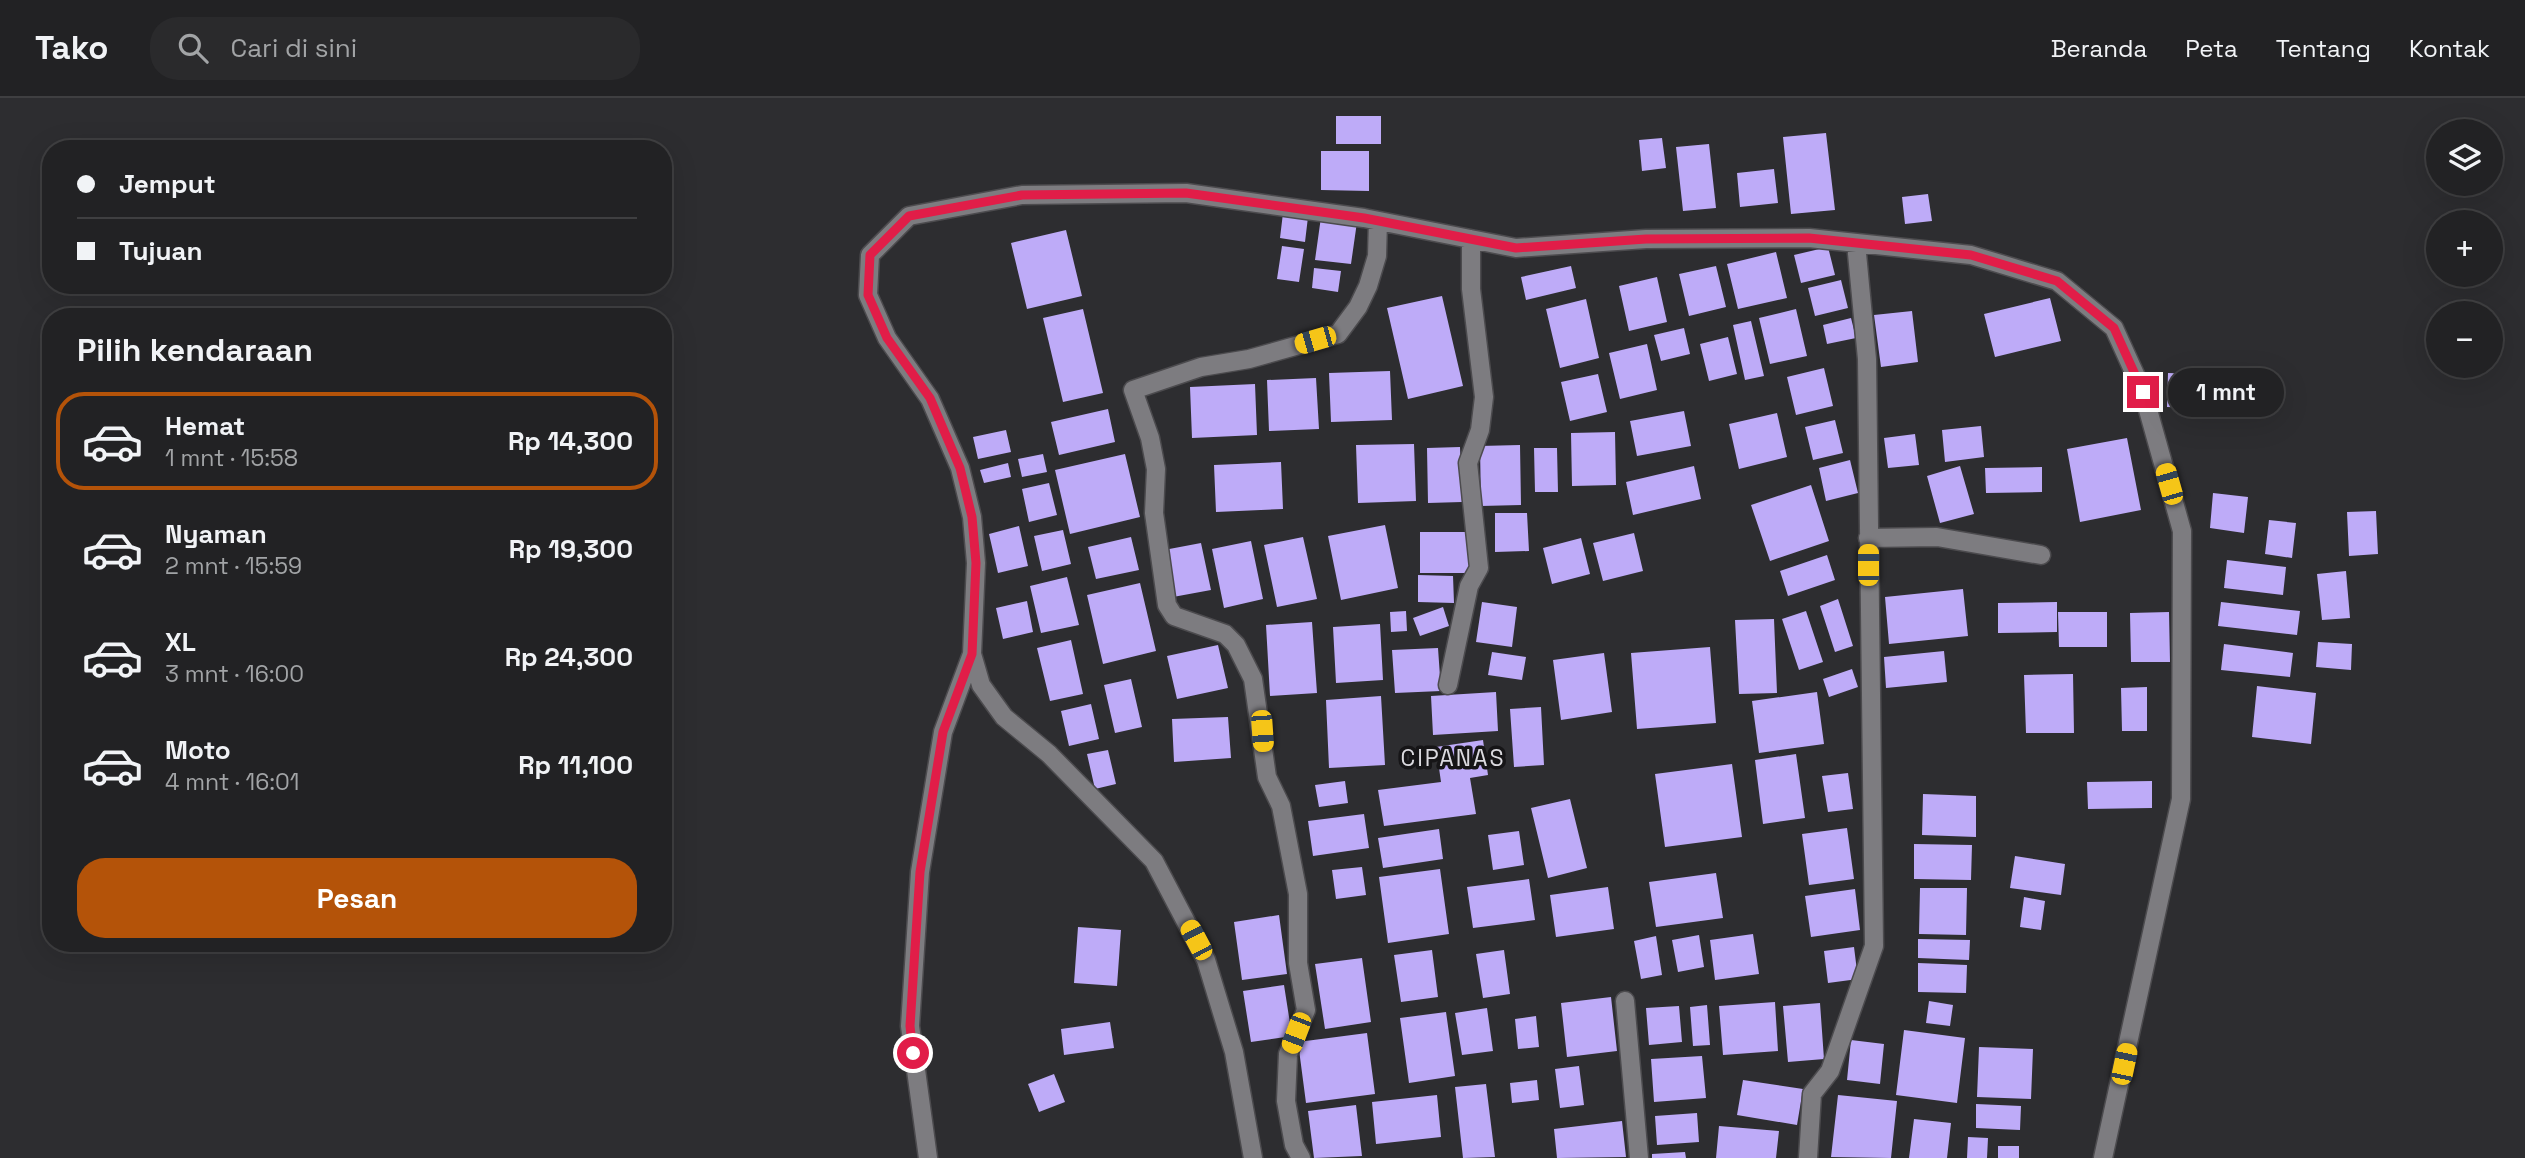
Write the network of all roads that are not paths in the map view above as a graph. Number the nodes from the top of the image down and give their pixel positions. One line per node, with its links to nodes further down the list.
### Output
1 (1378, 222): 2 (street); 6 (street); 11 (street)
2 (1471, 239): 3 (street); 7 (street)
3 (1856, 243): 4 (street); 14 (street)
4 (1868, 538): 5 (street); 13 (street)
5 (2041, 555)
6 (972, 654): 9 (street); 10 (street)
7 (1448, 685)
8 (1625, 1001): 12 (street)
9 (928, 1158)
10 (1253, 1158)
11 (1301, 1158)
12 (1639, 1158)
13 (1808, 1158)
14 (2103, 1158)

